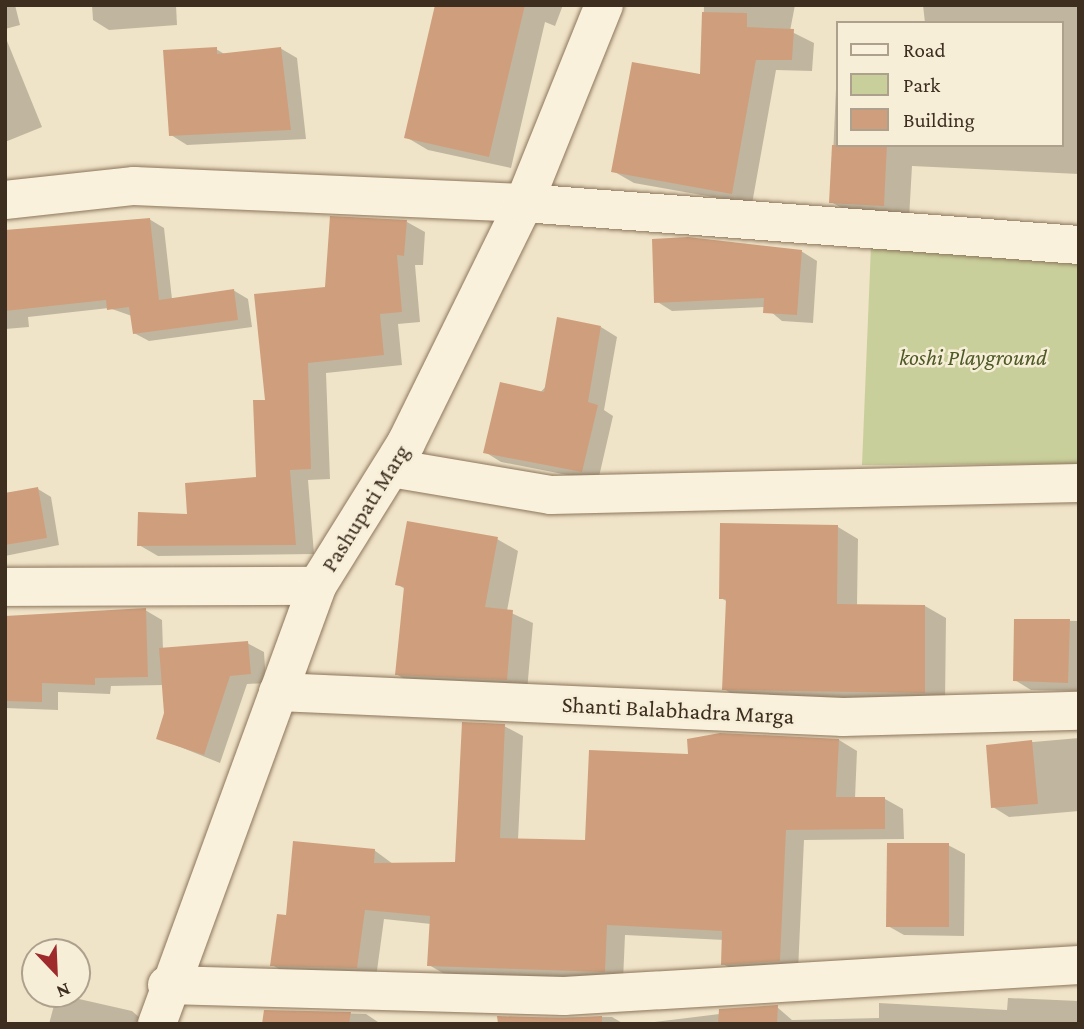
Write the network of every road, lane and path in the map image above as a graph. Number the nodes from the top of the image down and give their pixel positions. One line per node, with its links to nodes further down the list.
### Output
1 (604, 5): 3 (street, Pashupati Marg)
2 (5, 200): 3 (street)
3 (524, 203): 4 (street); 5 (street, Pashupati Marg)
4 (1079, 245)
5 (391, 468): 6 (street); 7 (street, Pashupati Marg)
6 (1079, 483)
7 (317, 586): 8 (street); 9 (street, Pashupati Marg)
8 (5, 587)
9 (278, 692): 10 (street, Shanti Balabhadra Marga); 12 (street, Pashupati Marg)
10 (1079, 710)
11 (1079, 965): 12 (street)
12 (167, 985): 13 (street, Pashupati Marg)
13 (157, 1024)

